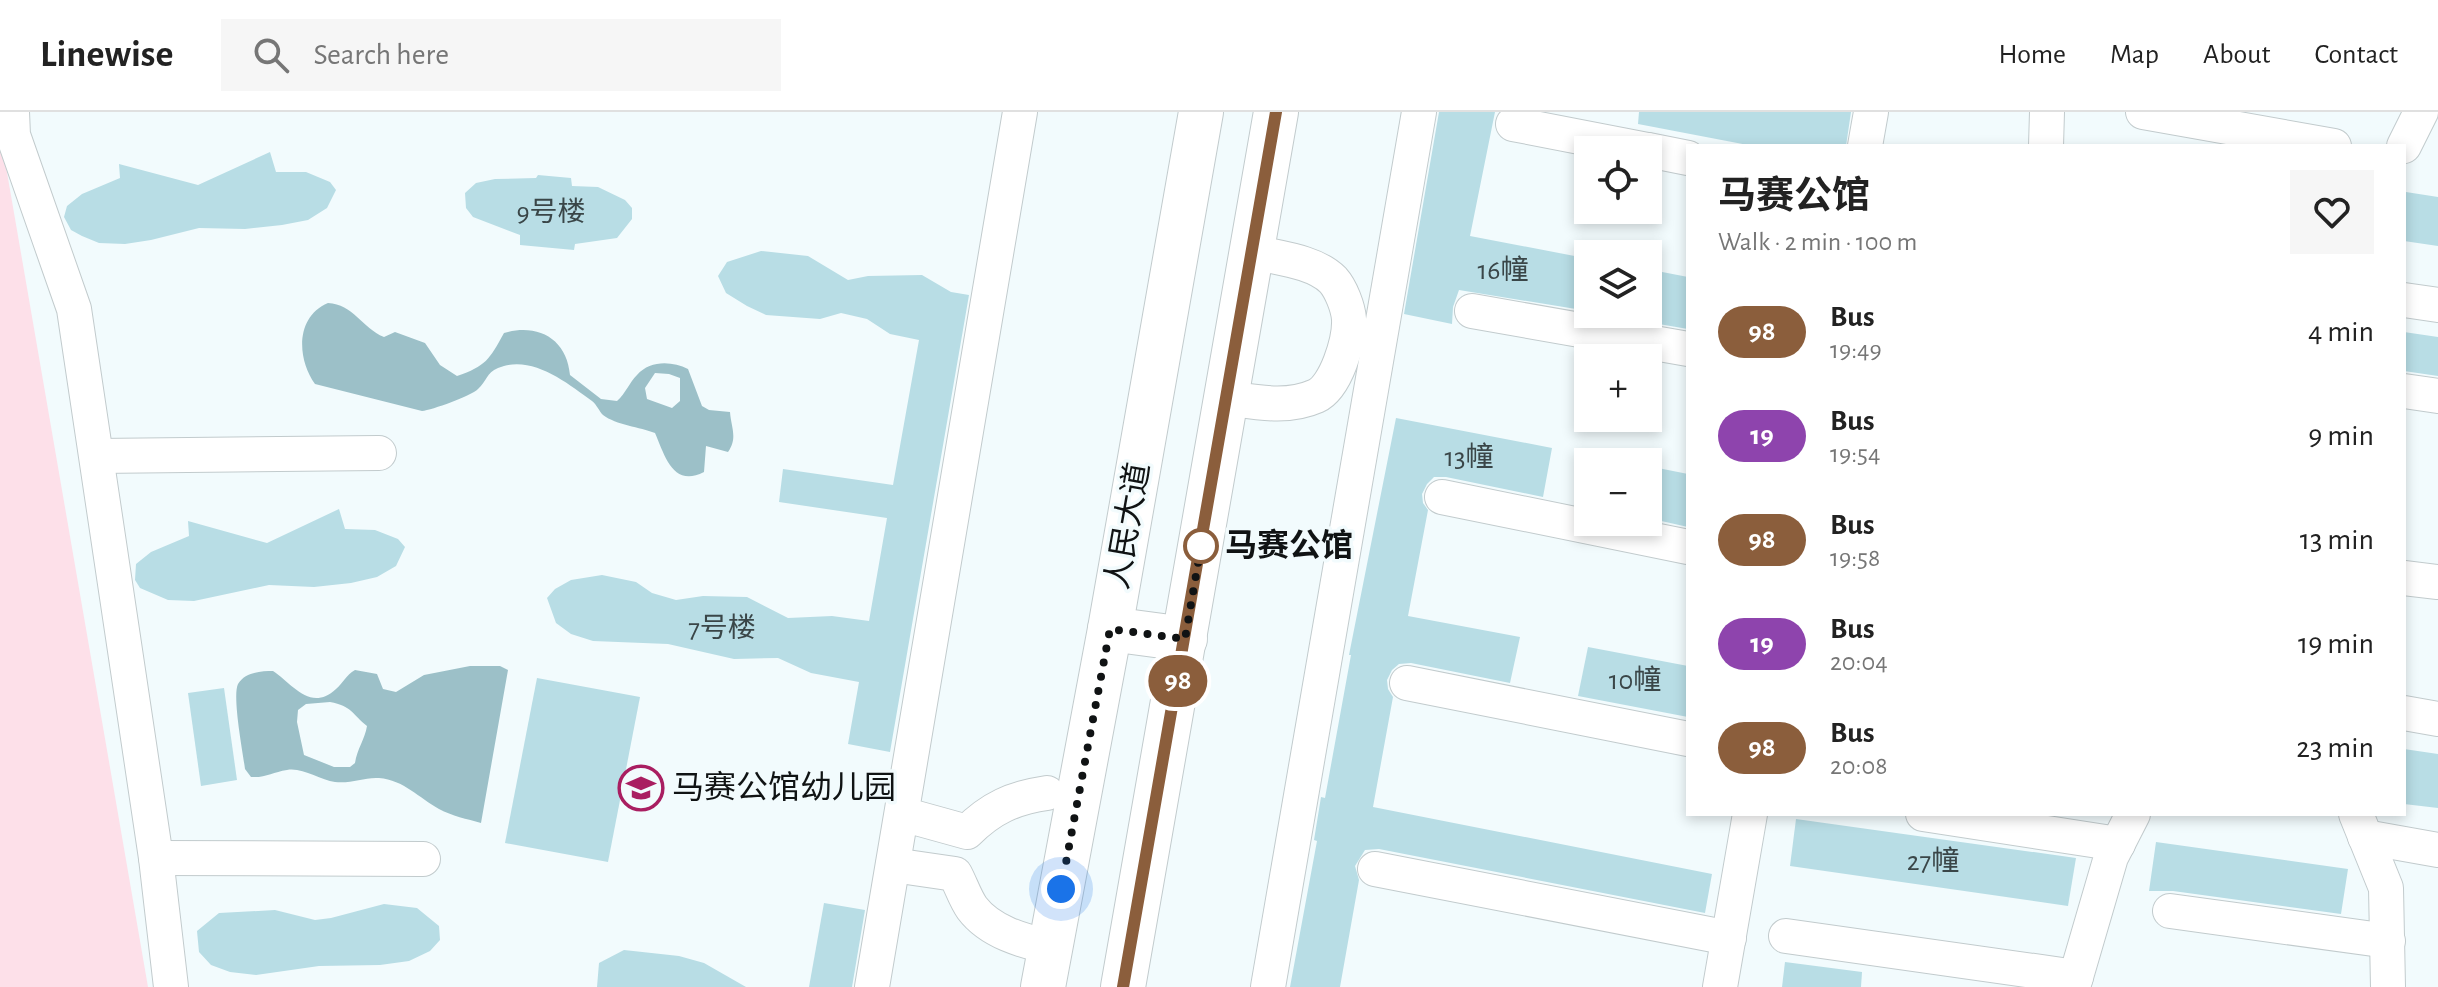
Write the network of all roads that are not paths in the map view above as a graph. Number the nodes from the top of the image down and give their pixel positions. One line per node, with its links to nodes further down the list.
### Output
1 (12, 112): 30 (street)
2 (1020, 112): 42 (street)
3 (1201, 112): 35 (main road, 人民大道)
4 (1276, 112): 20 (main road)
5 (1419, 112): 24 (street)
6 (1871, 112): 14 (street)
7 (2047, 112): 15 (street)
8 (2143, 112): 16 (street)
9 (2421, 112): 17 (street)
10 (2431, 112): 11 (street)
11 (2438, 113)
12 (1513, 124): 13 (street)
13 (1575, 136)
14 (1865, 144)
15 (2046, 144)
16 (2323, 144)
17 (2405, 144)
18 (1662, 153): 19 (street)
19 (1686, 158)
20 (1253, 252): 24 (street); 28 (main road)
21 (2406, 300): 22 (street)
22 (2438, 305)
23 (1472, 311): 25 (street)
24 (1363, 346): 28 (street); 61 (street)
25 (1686, 349)
26 (2406, 391): 27 (street)
27 (2438, 396)
28 (1226, 398): 36 (main road)
29 (379, 453): 30 (street)
30 (97, 456): 48 (street)
31 (1442, 497): 32 (street)
32 (1686, 547)
33 (2406, 578): 34 (street)
34 (2438, 582)
35 (1110, 629): 36 (main road); 56 (main road, 人民大道)
36 (1185, 639): 60 (main road)
37 (1407, 683): 40 (street)
38 (2406, 713): 39 (street)
39 (2438, 719)
40 (1686, 739)
41 (1047, 793): 42 (street)
42 (902, 814): 50 (street)
43 (1750, 816): 54 (street)
44 (1962, 817): 46 (street)
45 (2361, 825): 47 (street); 55 (street)
46 (2125, 829): 57 (street)
47 (2438, 850)
48 (156, 858): 49 (street); 58 (street)
49 (423, 859)
50 (893, 865): 56 (street); 59 (street)
51 (1375, 869): 54 (street)
52 (2170, 911): 55 (street)
53 (1786, 936): 57 (street)
54 (1729, 938): 62 (street)
55 (2388, 941): 63 (street)
56 (1039, 958)
57 (2074, 982)
58 (171, 987)
59 (872, 987)
60 (1123, 987)
61 (1268, 987)
62 (1720, 987)
63 (2388, 987)

